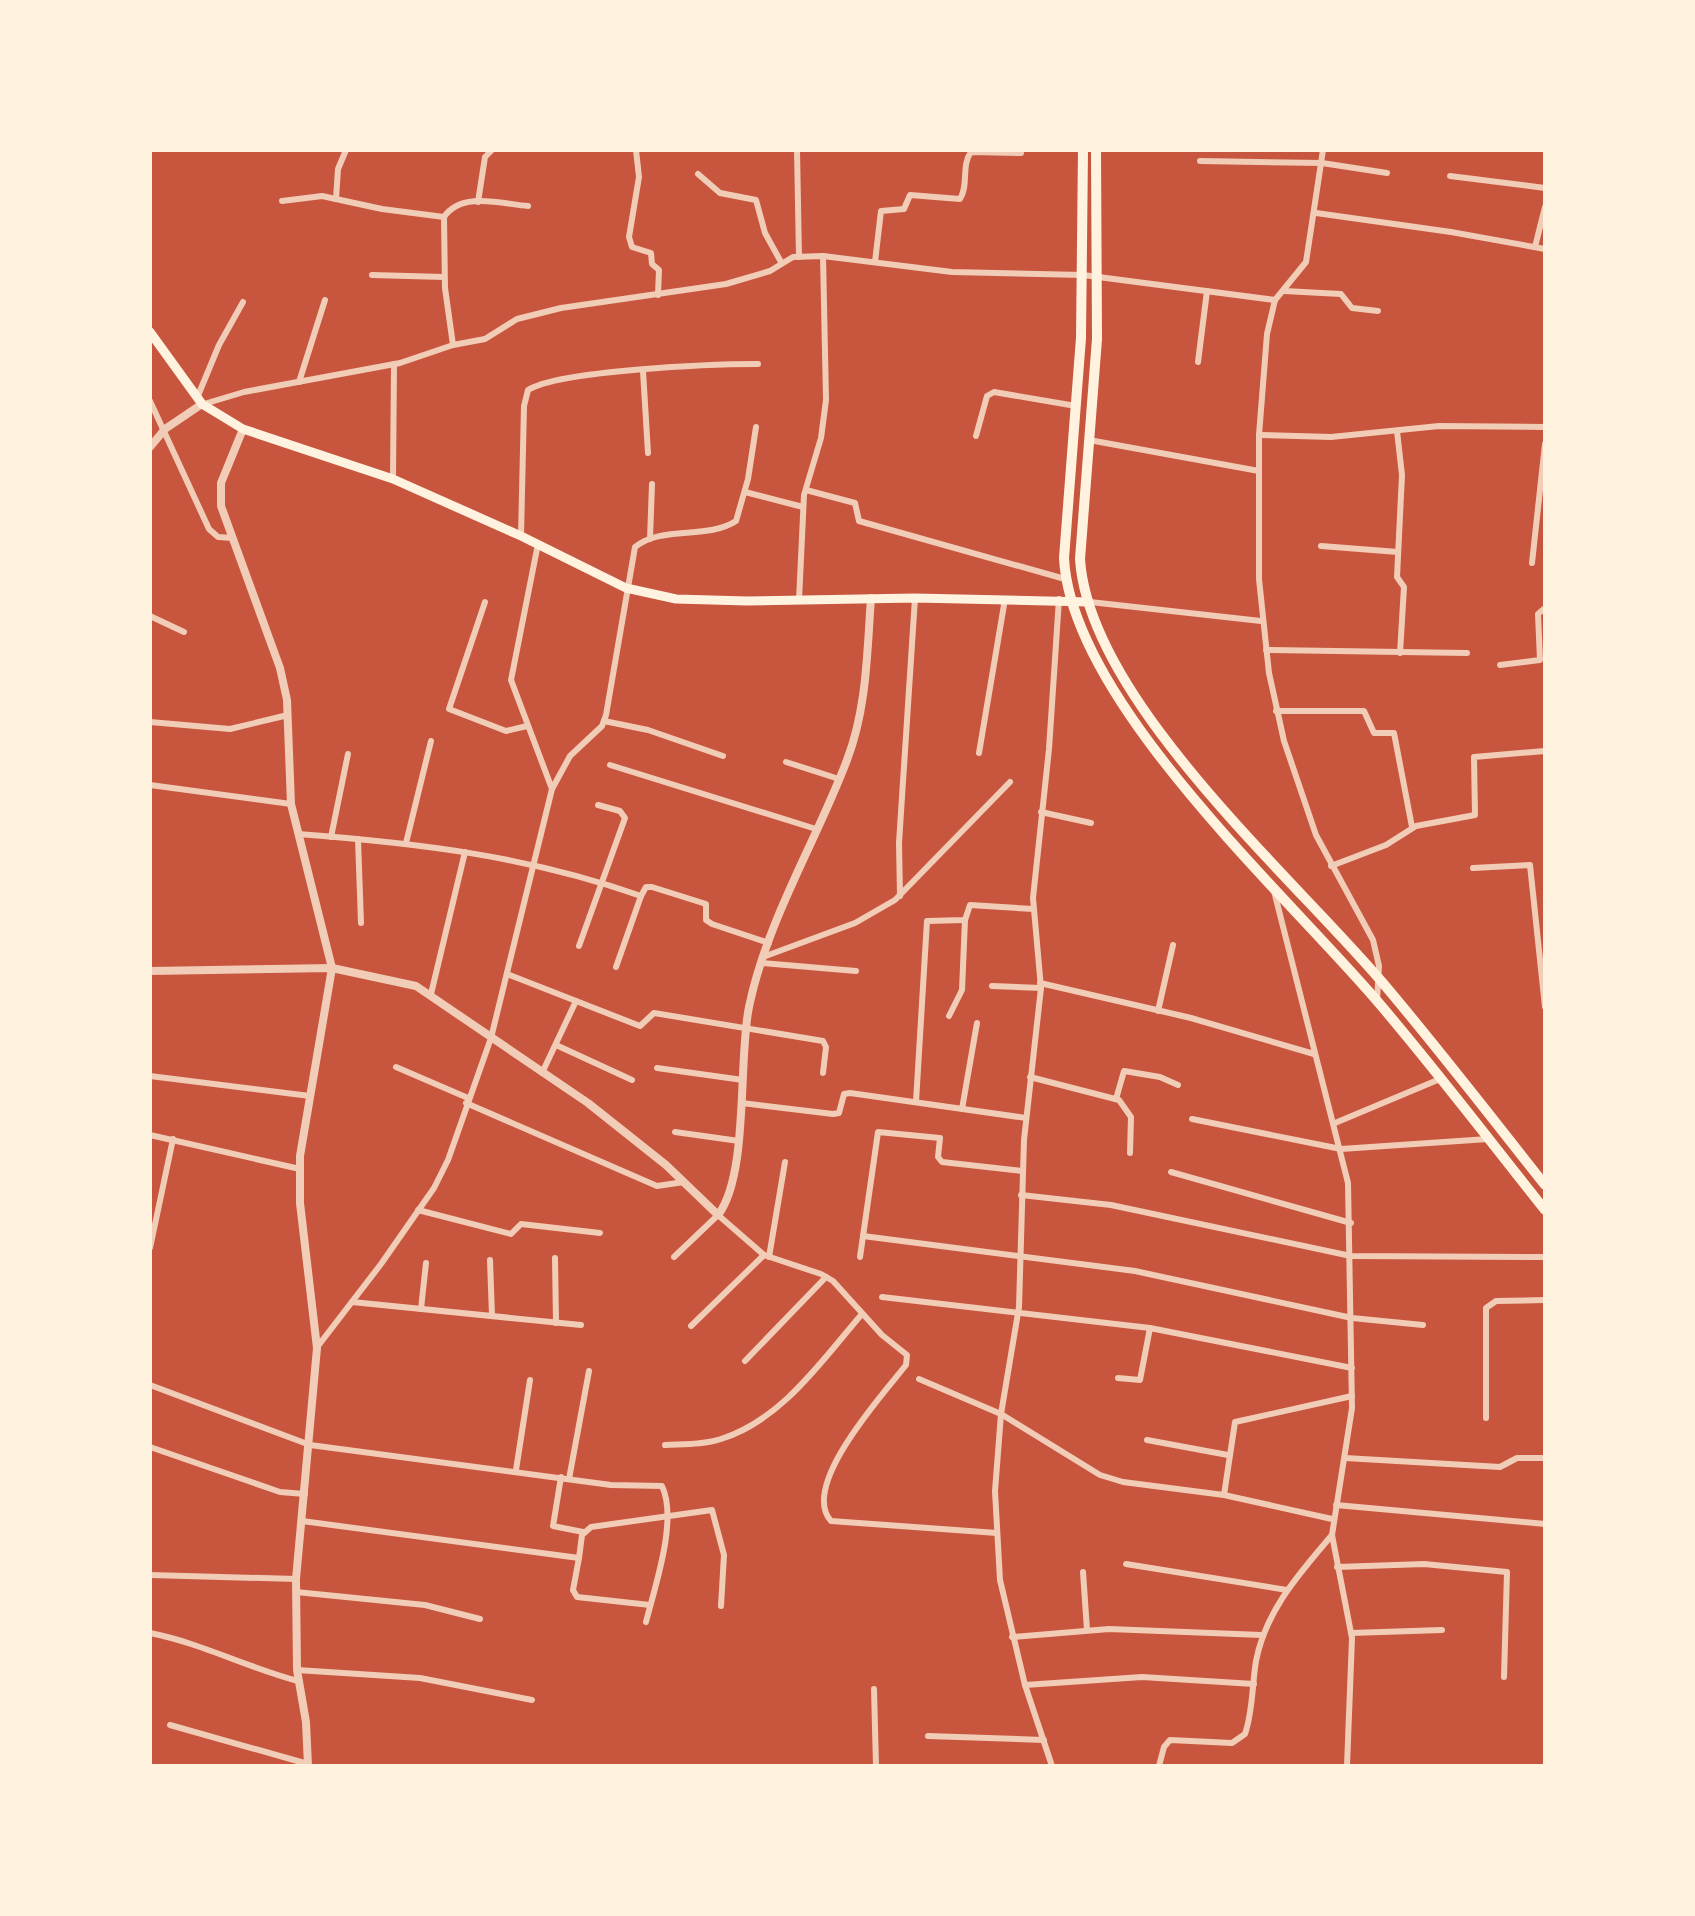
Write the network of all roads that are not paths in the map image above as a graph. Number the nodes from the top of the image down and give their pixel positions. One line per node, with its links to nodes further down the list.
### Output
1 (346, 150): 16 (street)
2 (492, 150): 18 (street)
3 (636, 150): 35 (street)
4 (797, 150): 26 (street)
5 (1083, 150): 30 (main road)
6 (1096, 150): 31 (main road)
7 (1323, 150): 11 (street)
8 (976, 151): 9 (street); 28 (street)
9 (1021, 153)
10 (1200, 161): 11 (street)
11 (1322, 163): 12 (street); 21 (street)
12 (1387, 173)
13 (698, 174): 27 (street)
14 (1450, 176): 15 (street)
15 (1545, 188)
16 (336, 199): 17 (street); 22 (street)
17 (282, 201)
18 (478, 202): 19 (street); 22 (street)
19 (528, 206)
20 (1545, 207): 23 (street)
21 (1316, 213): 23 (street); 34 (street)
22 (444, 217): 32 (street)
23 (1535, 247): 24 (street)
24 (1545, 249)
25 (823, 256): 26 (street); 28 (street); 64 (street)
26 (799, 257): 27 (street)
27 (781, 262): 35 (street)
28 (875, 262): 30 (street)
29 (372, 275): 32 (street)
30 (1083, 275): 31 (street); 49 (main road)
31 (1099, 276): 33 (street); 57 (main road)
32 (444, 277): 41 (street)
33 (1207, 291): 37 (street); 42 (street)
34 (1284, 291): 37 (street); 39 (street)
35 (658, 295): 41 (street)
36 (325, 300): 46 (street)
37 (1275, 300): 55 (street)
38 (243, 302): 48 (street)
39 (1378, 311)
40 (150, 332): 48 (main road)
41 (453, 345): 43 (street)
42 (1198, 362)
43 (394, 364): 46 (street); 62 (street)
44 (758, 364): 45 (street)
45 (643, 371): 60 (street); 67 (street)
46 (299, 382): 48 (street)
47 (150, 401): 52 (street)
48 (200, 401): 52 (street); 53 (main road)
49 (1076, 406): 56 (street); 74 (main road)
50 (756, 427): 65 (street)
51 (1545, 427): 54 (street)
52 (165, 429): 58 (street); 68 (street)
53 (243, 429): 62 (main road); 68 (street)
54 (1397, 431): 55 (street); 72 (street)
55 (1259, 435): 61 (street)
56 (976, 436)
57 (1089, 440): 61 (street); 83 (main road)
58 (151, 442)
59 (1545, 444): 73 (street)
60 (648, 453)
61 (1259, 471): 86 (street)
62 (393, 479): 67 (main road)
63 (652, 484): 69 (street)
64 (806, 490): 66 (street); 74 (street)
65 (745, 492): 66 (street); 69 (street)
66 (803, 507): 80 (street)
67 (521, 536): 70 (main road)
68 (233, 538): 93 (street)
69 (650, 539): 75 (street)
70 (538, 544): 75 (main road); 96 (street)
71 (1321, 546): 72 (street)
72 (1398, 552): 89 (street)
73 (1532, 563)
74 (1065, 579): 81 (main road)
75 (626, 588): 80 (main road); 94 (street)
76 (871, 598): 77 (main road); 80 (main road); 104 (street)
77 (915, 598): 78 (main road); 125 (street)
78 (1005, 599): 79 (main road); 99 (street)
79 (1059, 599): 81 (main road); 110 (street)
80 (799, 600)
81 (1072, 600): 83 (main road); 123 (main road)
82 (485, 602): 96 (street)
83 (1089, 602): 86 (street); 139 (main road)
84 (1545, 608): 91 (street)
85 (150, 616): 87 (street)
86 (1261, 621): 88 (street)
87 (184, 632)
88 (1266, 650): 89 (street); 92 (street)
89 (1400, 653): 90 (street)
90 (1467, 653)
91 (1500, 665)
92 (1276, 711): 112 (street); 120 (street)
93 (288, 715): 95 (street); 108 (street)
94 (604, 721): 101 (street); 107 (street)
95 (150, 722)
96 (527, 726): 107 (street)
97 (431, 741): 117 (street)
98 (1545, 751): 112 (street)
99 (979, 753)
100 (348, 754): 115 (street)
101 (723, 756)
102 (786, 762): 104 (street)
103 (610, 765): 113 (street)
104 (839, 779): 113 (street)
105 (1010, 782): 125 (street)
106 (150, 785): 108 (street)
107 (552, 789): 119 (street)
108 (291, 804): 114 (street)
109 (598, 805): 122 (street)
110 (1041, 812): 111 (street); 126 (street)
111 (1091, 823)
112 (1412, 827): 120 (street)
113 (816, 829): 129 (street)
114 (298, 834): 115 (street); 135 (street)
115 (331, 837): 116 (street)
116 (358, 839): 117 (street); 128 (street)
117 (406, 843): 118 (street)
118 (465, 852): 119 (street); 142 (street)
119 (535, 862): 122 (street); 138 (street)
120 (1331, 866): 139 (street)
121 (1473, 868): 132 (street)
122 (603, 882): 124 (street); 131 (street)
123 (1274, 889): 144 (main road); 152 (street)
124 (641, 896): 129 (street); 134 (street)
125 (900, 896): 133 (street)
126 (1033, 909): 127 (street); 140 (street)
127 (965, 920): 147 (street); 166 (street)
128 (361, 923)
129 (769, 943): 133 (street)
130 (1173, 945): 146 (street)
131 (579, 946)
132 (1542, 954): 145 (street)
133 (762, 960): 137 (street); 149 (street)
134 (616, 967)
135 (332, 968): 136 (street); 142 (street); 163 (street)
136 (150, 971)
137 (856, 971)
138 (507, 974): 143 (street); 150 (street)
139 (1380, 980): 144 (street); 184 (main road)
140 (1041, 985): 141 (street); 146 (street); 158 (street)
141 (992, 986)
142 (431, 994): 150 (street)
143 (576, 1001): 149 (street); 151 (street)
144 (1377, 1001): 159 (main road)
145 (1545, 1007)
146 (1158, 1011): 152 (street)
147 (949, 1016)
148 (977, 1023): 168 (street)
149 (746, 1030): 156 (street); 161 (street)
150 (491, 1038): 155 (street); 165 (street)
151 (556, 1045): 155 (street); 160 (street)
152 (1314, 1054): 171 (street)
153 (396, 1067): 165 (street)
154 (657, 1068): 161 (street)
155 (542, 1073): 183 (street)
156 (823, 1073)
157 (150, 1076): 163 (street)
158 (1030, 1077): 164 (street); 169 (street)
159 (1440, 1079): 171 (street); 175 (main road)
160 (632, 1080)
161 (743, 1080): 167 (street)
162 (1178, 1085): 164 (street)
163 (310, 1096): 180 (street)
164 (1116, 1099): 178 (street)
165 (467, 1101): 183 (street); 186 (street)
166 (916, 1102): 167 (street); 168 (street)
167 (742, 1103): 176 (street)
168 (962, 1109): 169 (street)
169 (1026, 1118): 181 (street)
170 (1192, 1119): 177 (street)
171 (1335, 1123): 177 (street)
172 (675, 1132): 176 (street)
173 (150, 1135): 174 (street)
174 (173, 1139): 180 (street); 190 (street)
175 (1488, 1139): 177 (street); 187 (main road)
176 (739, 1141): 189 (street)
177 (1341, 1149): 191 (street)
178 (1130, 1153)
179 (785, 1162): 196 (street)
180 (300, 1169): 218 (street)
181 (1022, 1171): 185 (street); 193 (street)
182 (1171, 1172): 191 (street)
183 (684, 1182): 189 (street)
184 (1545, 1185)
185 (1021, 1195): 195 (street); 197 (street)
186 (418, 1210): 192 (street); 207 (street)
187 (1545, 1210)
188 (150, 1215): 190 (street)
189 (718, 1215): 196 (street); 198 (street)
190 (159, 1216): 194 (street)
191 (1351, 1223): 197 (street)
192 (600, 1233)
193 (863, 1236): 195 (street); 199 (street)
194 (150, 1248)
195 (1022, 1255): 209 (street); 212 (street)
196 (767, 1256): 204 (street); 216 (street)
197 (1351, 1256): 200 (street); 212 (street)
198 (674, 1257)
199 (860, 1257)
200 (1545, 1257)
201 (555, 1258): 213 (street)
202 (490, 1260): 211 (street)
203 (426, 1263): 208 (street)
204 (826, 1277): 210 (street); 219 (street)
205 (882, 1297): 209 (street)
206 (1545, 1300): 228 (street)
207 (352, 1302): 208 (street); 218 (street)
208 (421, 1309): 211 (street)
209 (1019, 1312): 217 (street); 227 (street)
210 (862, 1314): 231 (street); 246 (street)
211 (492, 1316): 213 (street)
212 (1352, 1318): 215 (street); 220 (street)
213 (556, 1323): 214 (street)
214 (581, 1325)
215 (1423, 1325)
216 (691, 1326)
217 (1150, 1328): 220 (street); 222 (street)
218 (317, 1348): 230 (street)
219 (745, 1361)
220 (1352, 1368): 226 (street)
221 (589, 1371): 237 (street)
222 (1118, 1378)
223 (919, 1379): 227 (street)
224 (530, 1380): 236 (street)
225 (150, 1385): 230 (street)
226 (1352, 1396): 233 (street); 234 (street)
227 (1001, 1414): 239 (street); 246 (street)
228 (1486, 1418)
229 (1147, 1440): 233 (street)
230 (310, 1445): 236 (street); 238 (street)
231 (665, 1445)
232 (150, 1447): 238 (street)
233 (1228, 1455): 239 (street)
234 (1345, 1458): 235 (street); 240 (street)
235 (1545, 1458)
236 (516, 1470): 237 (street)
237 (565, 1478): 241 (street); 245 (street)
238 (305, 1494): 243 (street)
239 (1224, 1495): 242 (street)
240 (1336, 1505): 242 (street); 244 (street)
241 (667, 1514): 245 (street); 256 (street); 257 (street)
242 (1332, 1519): 247 (street)
243 (302, 1521): 248 (street); 253 (street)
244 (1545, 1524)
245 (583, 1532): 248 (street)
246 (997, 1533): 265 (street)
247 (1332, 1535): 250 (street); 254 (street)
248 (579, 1558): 256 (street)
249 (1126, 1564): 254 (street)
250 (1337, 1567): 263 (street); 267 (street)
251 (1083, 1572): 260 (street)
252 (150, 1575): 253 (street)
253 (296, 1579): 255 (street)
254 (1287, 1590): 264 (street)
255 (296, 1592): 258 (street); 266 (street)
256 (650, 1605): 259 (street)
257 (721, 1606)
258 (480, 1619)
259 (646, 1622)
260 (1087, 1630): 264 (street); 265 (street)
261 (1442, 1630): 263 (street)
262 (150, 1633): 268 (street)
263 (1351, 1633): 280 (street)
264 (1262, 1635): 269 (street)
265 (1012, 1637): 270 (street)
266 (297, 1670): 268 (street); 272 (street)
267 (1504, 1677)
268 (298, 1681): 276 (street)
269 (1254, 1684): 270 (street); 279 (street)
270 (1025, 1685): 275 (street)
271 (874, 1689): 277 (street)
272 (532, 1700)
273 (170, 1725): 276 (street)
274 (928, 1736): 275 (street)
275 (1044, 1740): 278 (street)
276 (308, 1765)
277 (876, 1766)
278 (1052, 1766)
279 (1159, 1766)
280 (1347, 1766)

